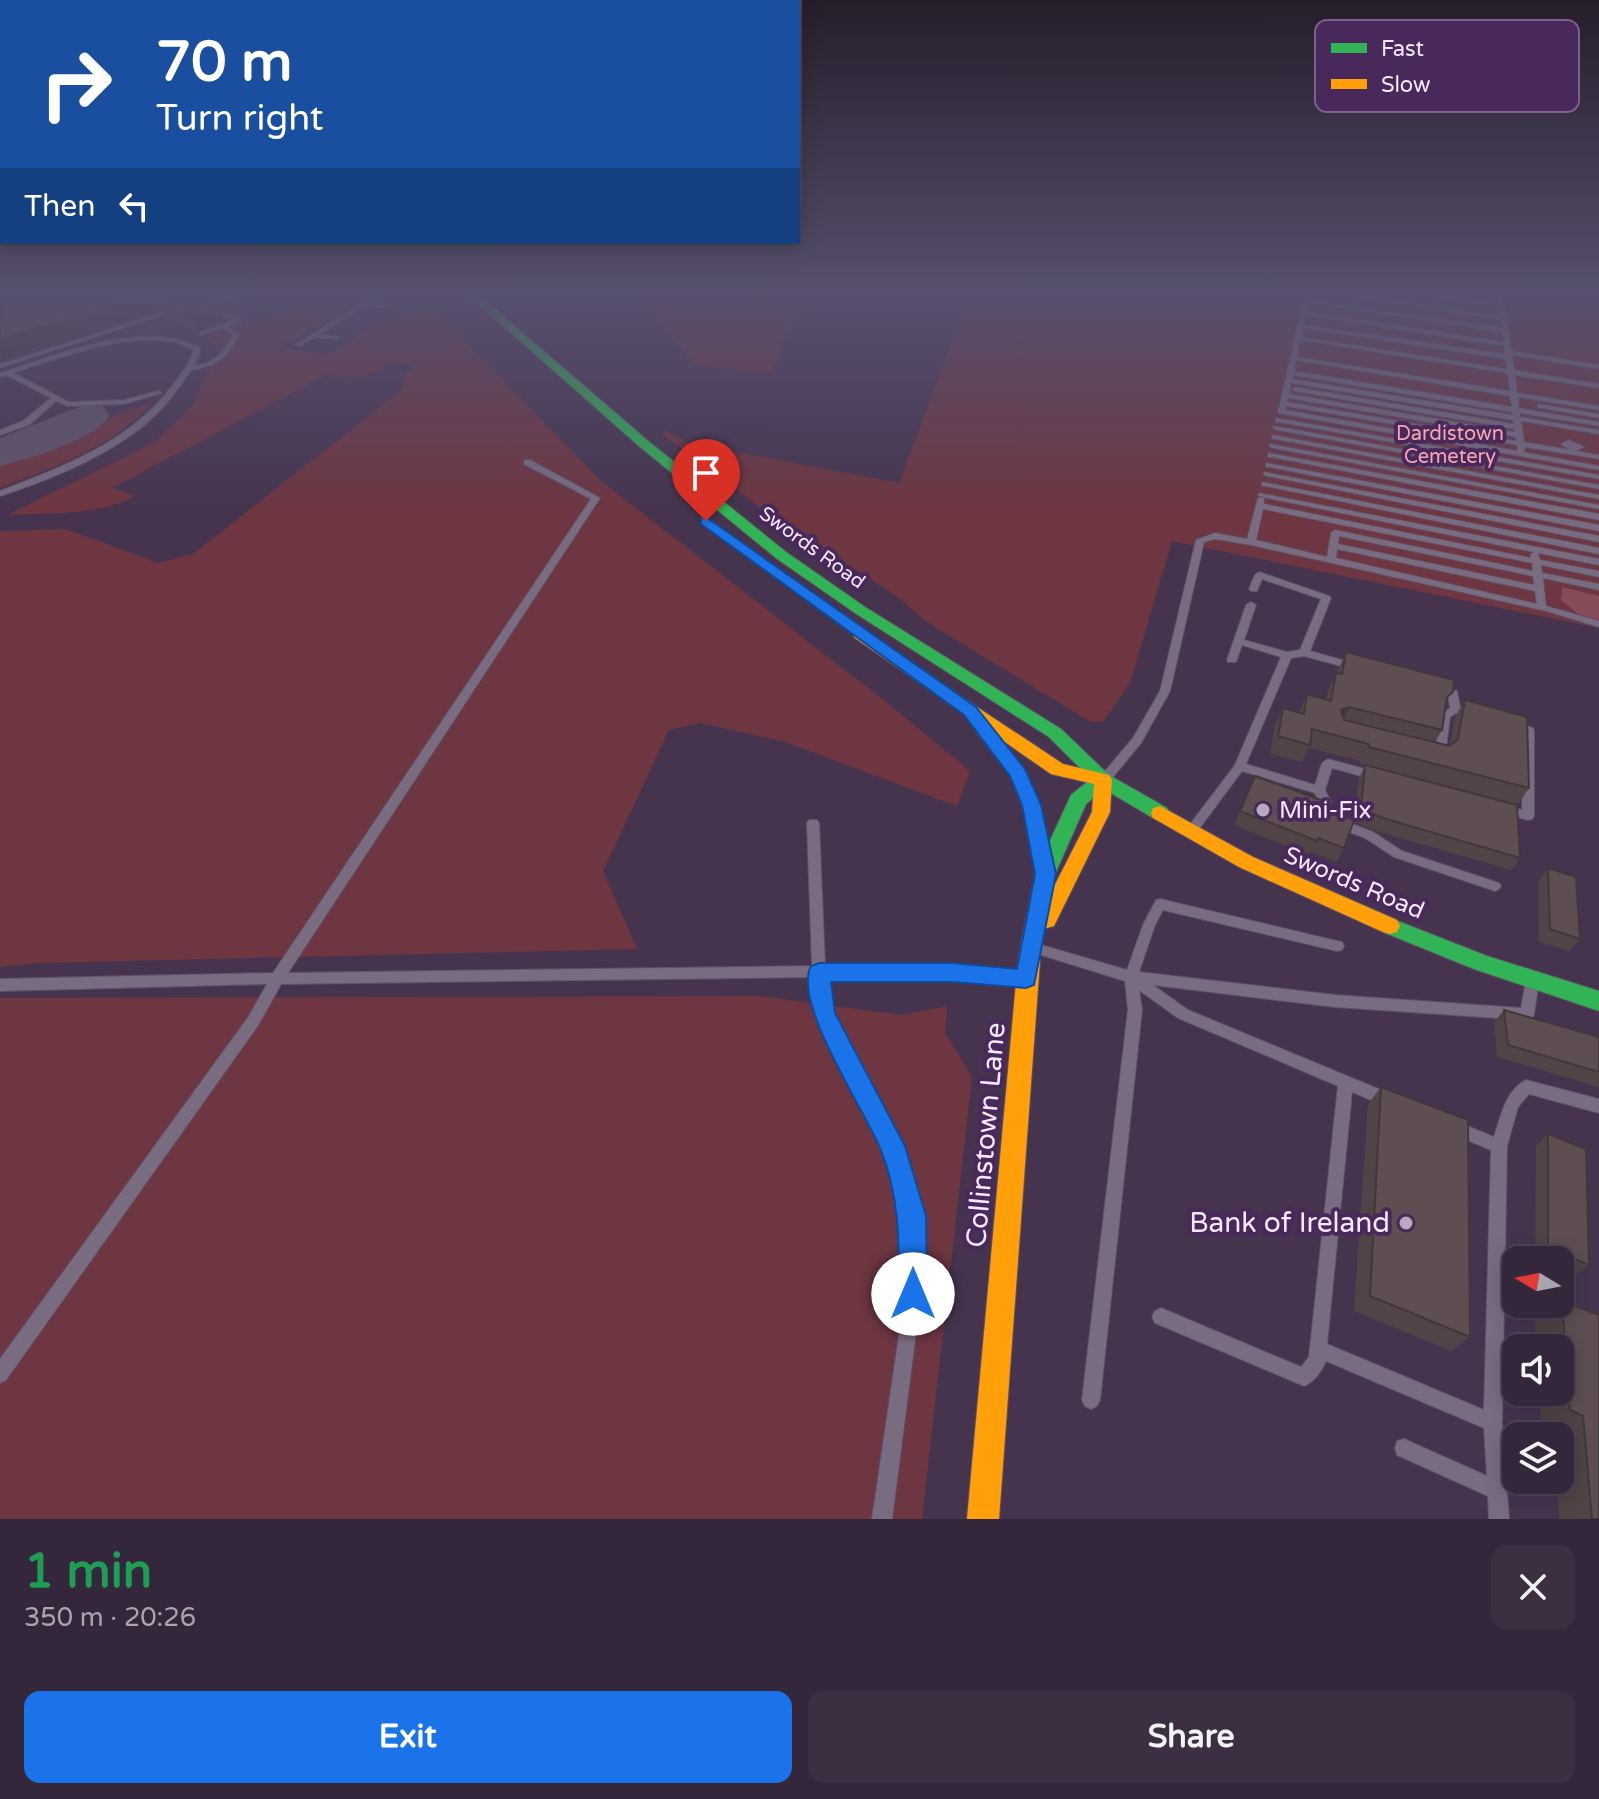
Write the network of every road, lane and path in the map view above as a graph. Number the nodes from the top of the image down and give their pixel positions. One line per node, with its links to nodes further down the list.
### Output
1 (27, 367): 7 (lane)
2 (200, 367): 6 (lane)
3 (530, 367): 14 (main road)
4 (555, 367): 68 (main road, Swords Road)
5 (1599, 367): 8 (lane)
6 (188, 368): 28 (lane)
7 (4, 374): 12 (lane)
8 (1511, 374): 9 (lane); 9 (lane); 9 (lane); 9 (lane); 9 (lane); 9 (lane); 9 (lane); 9 (lane); 9 (lane); 9 (lane); 10 (lane); 13 (lane); 15 (lane); 16 (lane); 17 (lane); 18 (lane); 20 (lane); 20 (lane); 24 (lane); 25 (lane); 26 (lane)
9 (1289, 378): 26 (lane); 26 (lane); 29 (lane); 31 (lane); 34 (lane); 36 (lane); 38 (lane)
10 (1599, 386)
11 (158, 393): 12 (lane)
12 (54, 399): 19 (lane)
13 (1599, 400)
14 (574, 408)
15 (1599, 408)
16 (1599, 416)
17 (1599, 424)
18 (1599, 432)
19 (0, 433)
20 (1573, 446): 21 (lane); 22 (lane)
21 (1599, 450)
22 (1599, 457)
23 (527, 462): 79 (lane)
24 (1599, 468)
25 (1599, 477)
26 (1526, 483): 27 (lane); 30 (lane); 31 (lane); 33 (lane)
27 (1599, 487)
28 (0, 494)
29 (1262, 495): 32 (lane); 42 (lane)
30 (1599, 497)
31 (1528, 504): 34 (lane); 35 (lane)
32 (1260, 506): 40 (lane); 45 (lane)
33 (1599, 507)
34 (1530, 515): 36 (lane); 37 (lane)
35 (1599, 517)
36 (1531, 526): 38 (lane); 39 (lane)
37 (1599, 528)
38 (1533, 537): 42 (lane); 43 (lane)
39 (1599, 539)
40 (1251, 542): 44 (lane); 68 (lane)
41 (1333, 546): 44 (lane); 48 (lane); 51 (lane)
42 (1534, 550): 45 (lane); 46 (lane)
43 (1599, 551)
44 (1331, 560): 53 (lane)
45 (1536, 561): 47 (lane); 48 (lane)
46 (1599, 562)
47 (1599, 574)
48 (1538, 575): 49 (lane); 51 (lane)
49 (1599, 587)
50 (1254, 589): 57 (lane)
51 (1540, 589): 53 (lane)
52 (1251, 605): 56 (lane)
53 (1542, 608): 54 (lane)
54 (1599, 623)
55 (850, 628): 63 (main road, Swords Road)
56 (1238, 641): 58 (lane); 59 (lane)
57 (1304, 653): 58 (lane); 60 (lane)
58 (1287, 655): 67 (lane)
59 (1232, 660)
60 (1364, 669)
61 (1424, 685): 62 (lane)
62 (1455, 709): 64 (lane); 66 (lane)
63 (970, 711): 68 (main road, Swords Road); 74 (main road)
64 (1485, 718)
65 (1499, 722): 71 (lane)
66 (1426, 753)
67 (1240, 766): 70 (lane); 73 (lane)
68 (1103, 780): 73 (main road, Swords Road); 74 (main road, Collinstown Lane); 77 (main road, Collinstown Lane)
69 (1390, 780): 70 (lane)
70 (1319, 790): 75 (lane)
71 (1497, 808)
72 (813, 823): 78 (lane)
73 (1192, 831): 82 (main road, Swords Road)
74 (1045, 874): 77 (main road, Collinstown Lane)
75 (1495, 886)
76 (1337, 946): 80 (lane)
77 (1034, 947): 80 (lane); 81 (main road, Collinstown Lane)
78 (819, 972): 79 (lane); 81 (lane); 97 (lane)
79 (278, 977): 83 (lane); 92 (lane)
80 (1131, 977): 82 (lane); 85 (lane); 93 (lane)
81 (1026, 979): 98 (main road, Collinstown Lane)
82 (1532, 979): 84 (main road, Swords Road)
83 (0, 985)
84 (1599, 1001)
85 (1346, 1083): 86 (lane); 91 (lane)
86 (1402, 1106)
87 (1599, 1106): 89 (lane)
88 (1443, 1123): 89 (lane)
89 (1499, 1146): 94 (lane)
90 (1161, 1317): 91 (lane)
91 (1319, 1349): 94 (lane)
92 (0, 1374)
93 (1091, 1400)
94 (1493, 1423): 96 (lane)
95 (1404, 1448): 96 (lane)
96 (1497, 1490): 99 (lane)
97 (882, 1519)
98 (983, 1519)
99 (1499, 1519)

